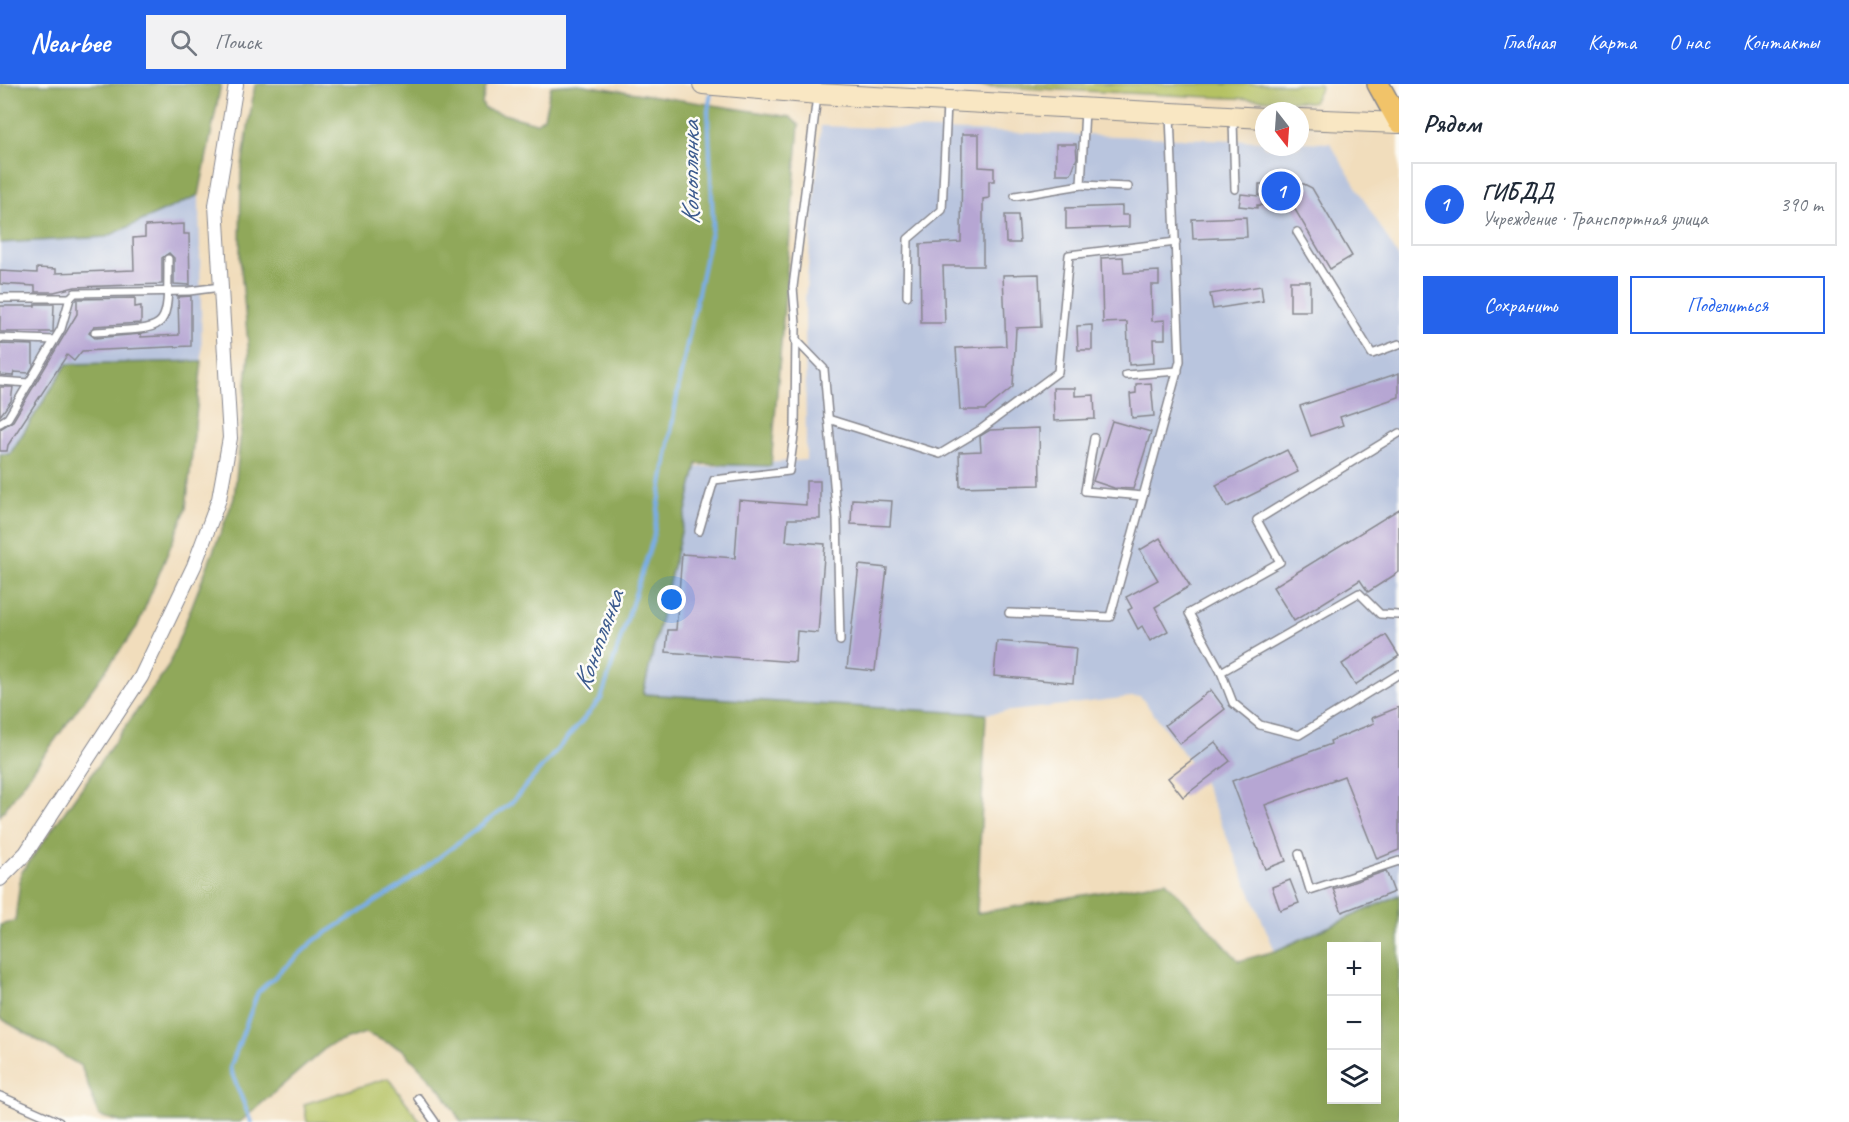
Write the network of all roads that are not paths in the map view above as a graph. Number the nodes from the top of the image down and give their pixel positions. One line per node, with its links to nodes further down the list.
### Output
1 (236, 84): 19 (street)
2 (703, 84): 4 (main road)
3 (1378, 84): 11 (main road)
4 (818, 94): 5 (main road); 26 (lane)
5 (947, 101): 6 (main road); 21 (lane)
6 (1085, 110): 7 (main road); 12 (lane)
7 (1170, 115): 8 (main road); 17 (lane)
8 (1233, 117): 9 (main road); 14 (lane)
9 (1255, 118)
10 (1309, 120): 11 (main road)
11 (1399, 123)
12 (1081, 185): 13 (lane); 15 (lane)
13 (1128, 187)
14 (1235, 189)
15 (1015, 196)
16 (1297, 232): 28 (lane)
17 (1176, 242): 29 (lane); 33 (lane)
18 (168, 260): 20 (lane)
19 (221, 286): 20 (lane); 46 (street)
20 (168, 291): 23 (lane); 24 (lane)
21 (907, 296)
22 (0, 297): 23 (lane)
23 (70, 298): 27 (lane)
24 (95, 332)
25 (0, 338): 27 (lane)
26 (795, 339): 33 (lane); 38 (lane)
27 (54, 340): 32 (lane)
28 (1399, 344)
29 (1178, 371): 30 (lane); 37 (lane)
30 (1126, 375)
31 (0, 381): 32 (lane)
32 (29, 383): 34 (lane)
33 (828, 419): 41 (lane)
34 (0, 423)
35 (1399, 433): 42 (lane)
36 (1094, 438): 37 (lane)
37 (1143, 496): 39 (lane)
38 (699, 531)
39 (1009, 613)
40 (1399, 615): 42 (lane)
41 (840, 641)
42 (1221, 672): 43 (lane)
43 (1399, 674)
44 (1299, 854): 45 (lane)
45 (1399, 861)
46 (0, 879)
47 (0, 1096): 49 (lane)
48 (418, 1098): 52 (lane)
49 (30, 1111): 50 (lane); 51 (lane)
50 (39, 1122)
51 (59, 1122)
52 (435, 1122)

